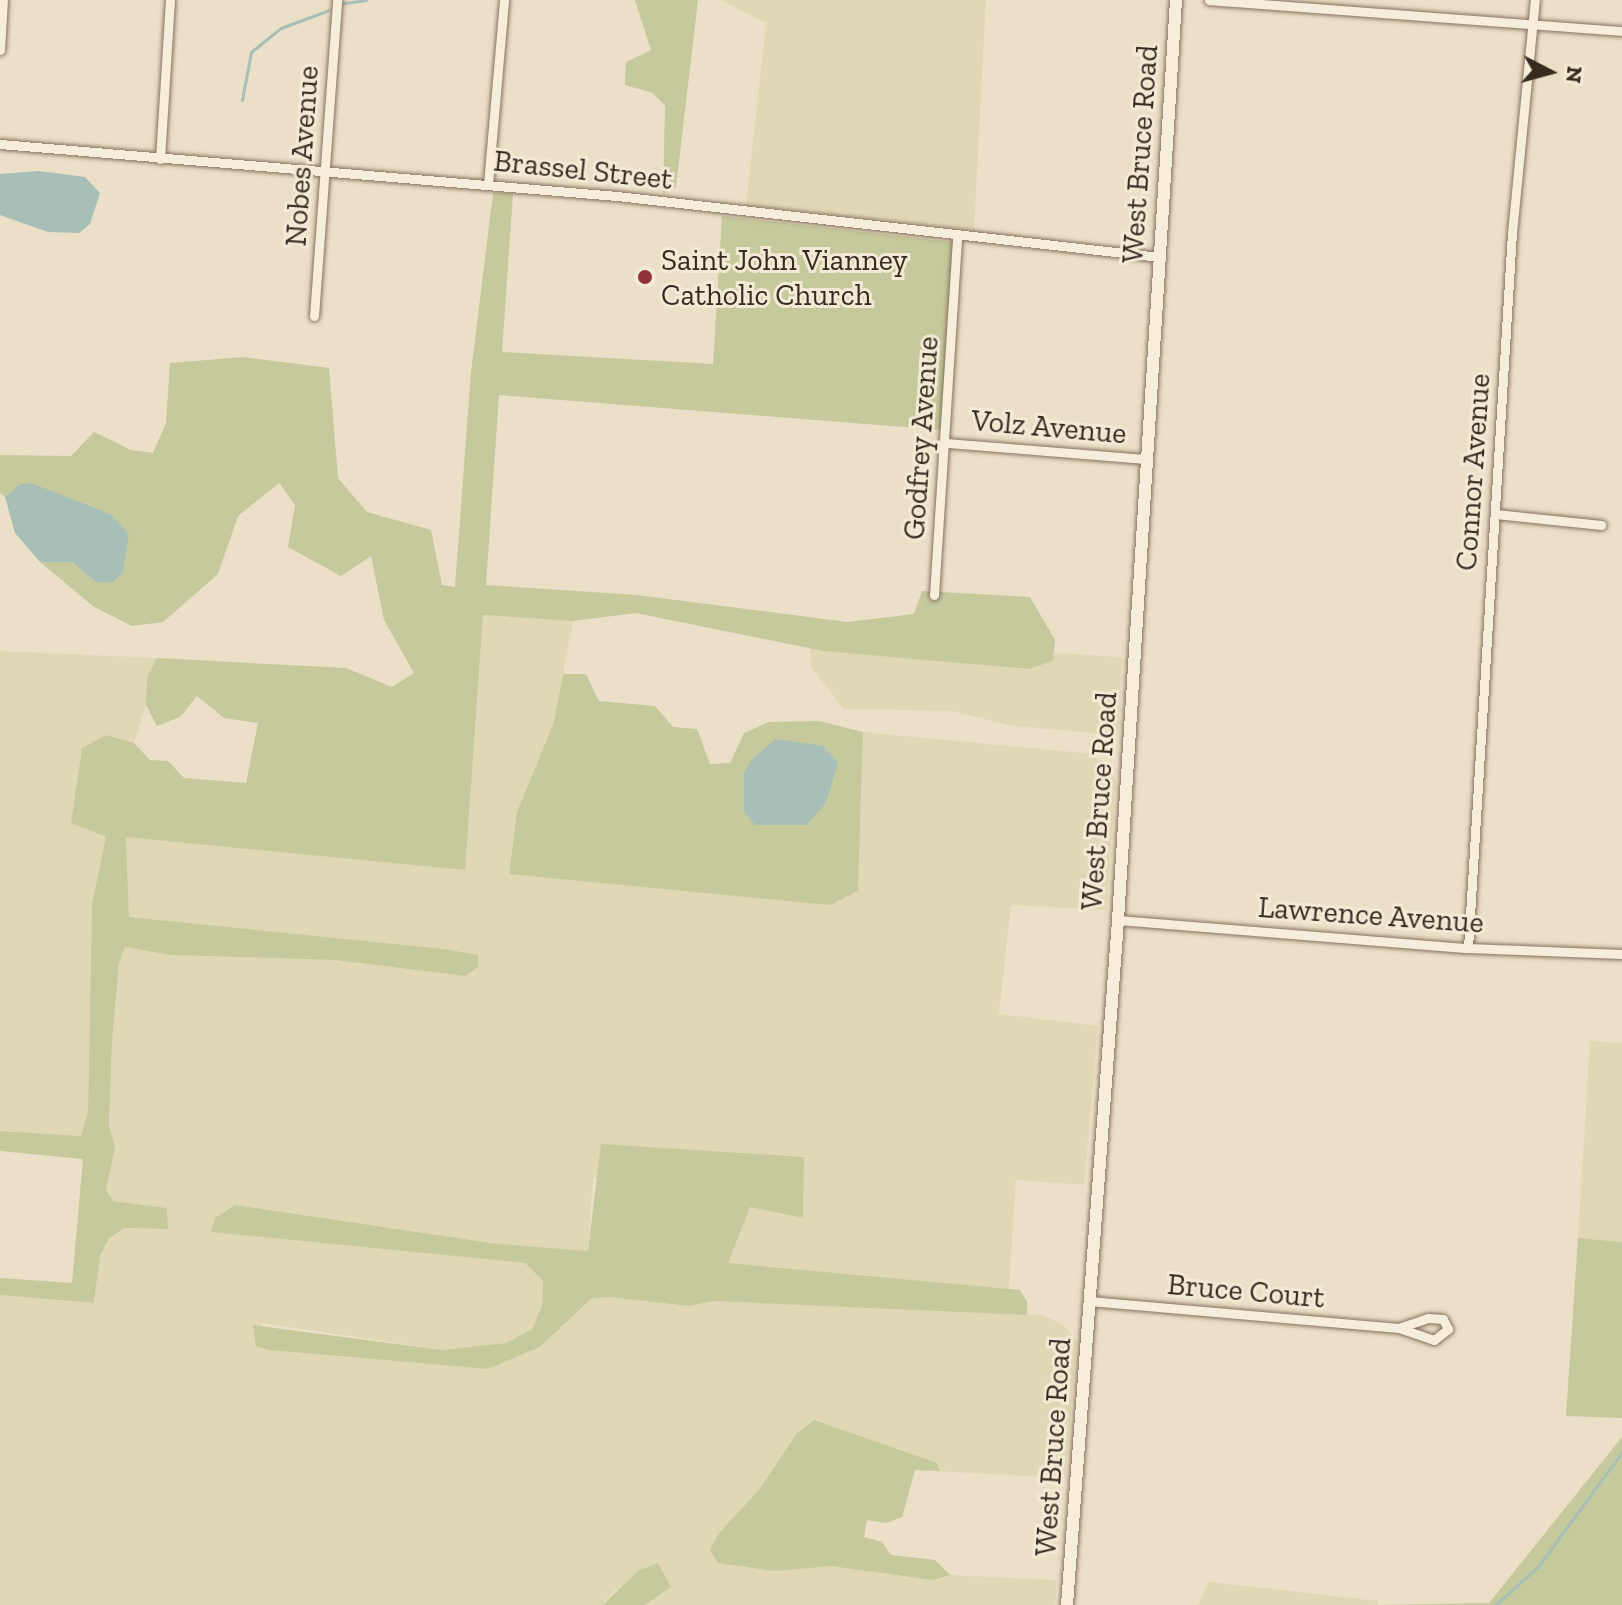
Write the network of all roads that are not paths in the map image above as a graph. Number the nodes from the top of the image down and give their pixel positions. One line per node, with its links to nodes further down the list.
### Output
1 (3, 0): 12 (street)
2 (170, 0): 14 (street)
3 (337, 0): 15 (street, Nobes Avenue)
4 (504, 0): 16 (street)
5 (1176, 0): 18 (street, West Bruce Road)
6 (1209, 0): 9 (street)
7 (1358, 0): 9 (street)
8 (1535, 0): 10 (street, Connor Avenue)
9 (1357, 13): 10 (street)
10 (1533, 23): 11 (street); 22 (street, Connor Avenue)
11 (1622, 31)
12 (0, 50)
13 (0, 144): 14 (street, Brassel Street)
14 (160, 159): 15 (street, Brassel Street)
15 (327, 173): 16 (street, Brassel Street); 19 (street, Nobes Avenue)
16 (488, 184): 17 (street, Brassel Street)
17 (957, 237): 18 (street, Brassel Street); 20 (street, Godfrey Avenue)
18 (1160, 257): 21 (street, West Bruce Road)
19 (314, 316)
20 (947, 443): 21 (street, Volz Avenue); 24 (street, Godfrey Avenue)
21 (1147, 459): 25 (street, West Bruce Road)
22 (1495, 514): 23 (street); 26 (street, Connor Avenue)
23 (1601, 525)
24 (934, 595)
25 (1118, 920): 26 (street, Lawrence Avenue); 28 (street, West Bruce Road)
26 (1468, 948): 27 (street, Lawrence Avenue)
27 (1622, 954)
28 (1089, 1301): 29 (street, Bruce Court); 30 (street, West Bruce Road)
29 (1399, 1328): 29 (street, Bruce Court)
30 (1067, 1605)

